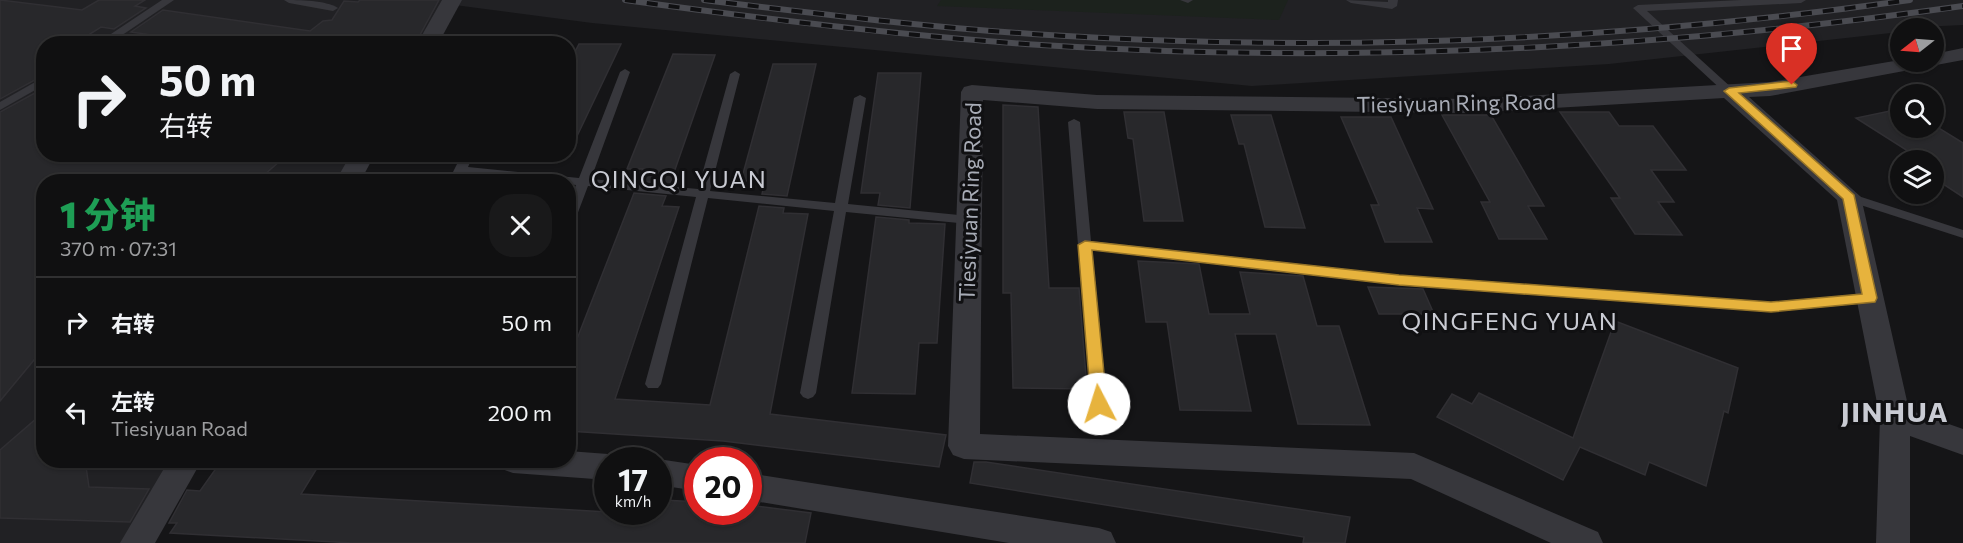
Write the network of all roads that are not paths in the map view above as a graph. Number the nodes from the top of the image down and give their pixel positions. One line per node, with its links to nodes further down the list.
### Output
1 (169, 0): 8 (lane)
2 (290, 0): 7 (lane)
3 (452, 0): 9 (street)
4 (1351, 0): 5 (lane)
5 (1393, 0)
6 (1801, 0): 16 (lane)
7 (333, 8)
8 (113, 36)
9 (432, 36)
10 (1963, 54): 11 (street)
11 (1944, 58)
12 (1890, 68): 16 (street, Tiesiyuan Ring Road)
13 (625, 72): 21 (lane)
14 (735, 74): 22 (lane)
15 (36, 85): 18 (lane)
16 (1729, 91): 23 (street); 26 (street, Tiesiyuan Ring Road)
17 (860, 98): 25 (lane)
18 (0, 107)
19 (1074, 122): 28 (lane)
20 (576, 182): 21 (lane)
21 (584, 182): 22 (lane); 24 (lane)
22 (704, 194): 25 (lane); 30 (lane)
23 (1849, 197): 27 (lane); 29 (street)
24 (576, 202)
25 (840, 207): 26 (lane); 31 (lane)
26 (969, 220): 41 (street, Tiesiyuan Ring Road)
27 (1963, 234)
28 (1085, 245): 29 (lane); 32 (lane)
29 (1870, 298): 33 (street)
30 (653, 384)
31 (808, 393)
32 (1099, 404)
33 (1894, 418): 34 (street); 42 (street)
34 (1963, 442)
35 (576, 465): 36 (street)
36 (594, 466)
37 (181, 468): 39 (street)
38 (762, 488): 40 (street)
39 (137, 543)
40 (1099, 543)
41 (1586, 543)
42 (1893, 543)

